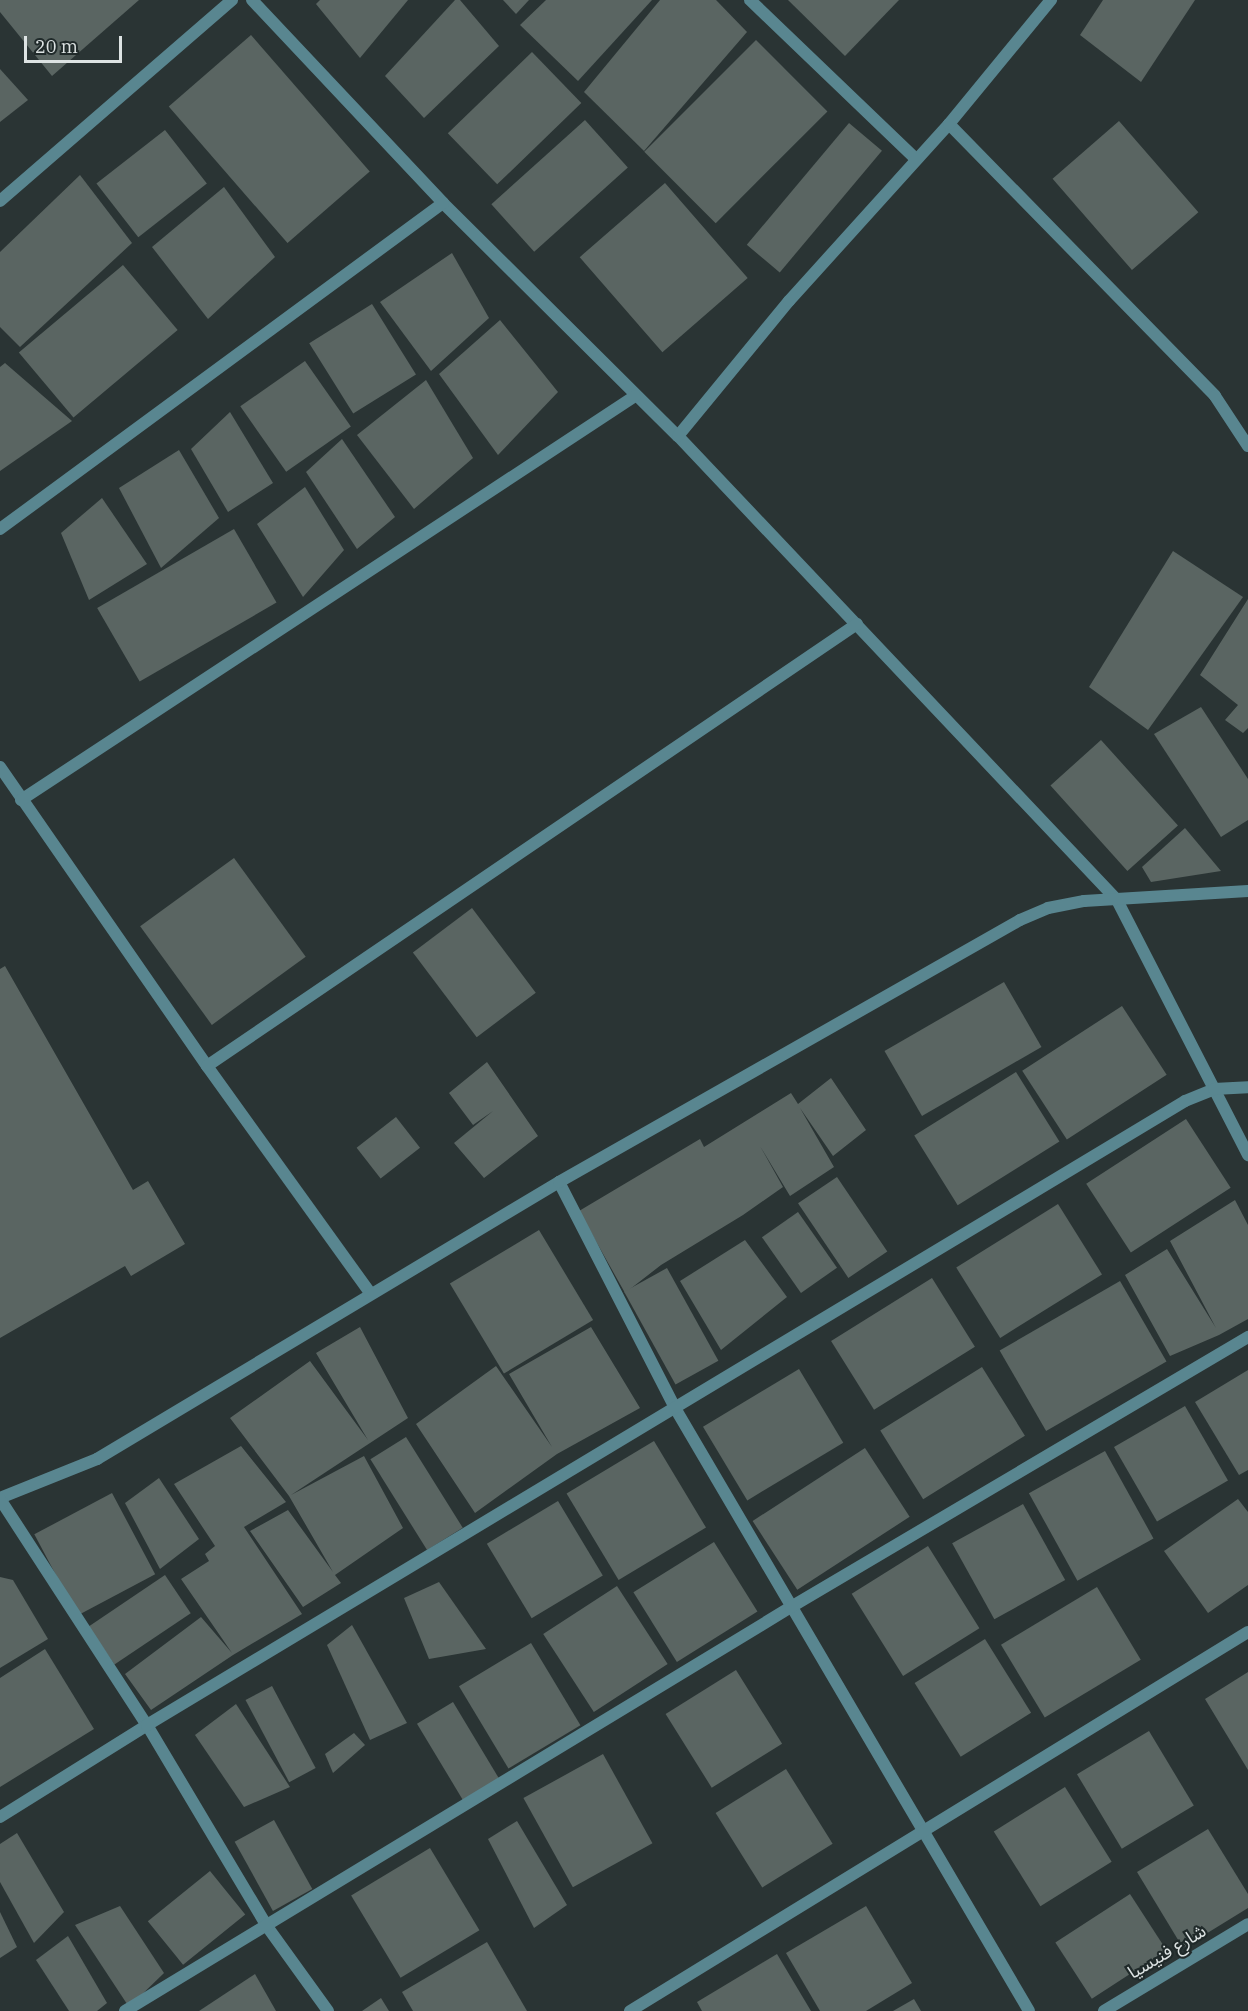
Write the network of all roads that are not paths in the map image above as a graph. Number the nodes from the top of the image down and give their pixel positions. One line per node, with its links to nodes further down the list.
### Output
1 (232, 0): 7 (street)
2 (252, 0): 8 (street)
3 (750, 0): 6 (street)
4 (1051, 0): 5 (street)
5 (949, 124): 6 (street); 11 (street)
6 (916, 159): 10 (street)
7 (0, 201)
8 (443, 203): 9 (street); 12 (street)
9 (635, 396): 10 (street); 15 (street)
10 (678, 436): 13 (street)
11 (1248, 446)
12 (0, 529)
13 (856, 624): 17 (street); 18 (street)
14 (0, 767): 15 (street)
15 (21, 800): 18 (street)
16 (1248, 891): 17 (street)
17 (1117, 900): 20 (street); 22 (street)
18 (207, 1066): 23 (street)
19 (1248, 1087): 20 (street)
20 (1214, 1089): 21 (street); 25 (street)
21 (1248, 1155)
22 (560, 1182): 23 (street); 25 (street)
23 (370, 1293): 26 (street)
24 (1248, 1338): 27 (street)
25 (675, 1408): 27 (street); 29 (street)
26 (0, 1499): 29 (street)
27 (791, 1607): 31 (street); 33 (street)
28 (1248, 1632): 31 (street)
29 (147, 1725): 30 (street); 33 (street)
30 (0, 1817)
31 (924, 1829): 36 (street); 37 (street)
32 (1248, 1924): 38 (street, شارع فنيسيا)
33 (266, 1925): 34 (street); 35 (street)
34 (125, 2011)
35 (328, 2011)
36 (630, 2011)
37 (1029, 2011)
38 (1104, 2011)

